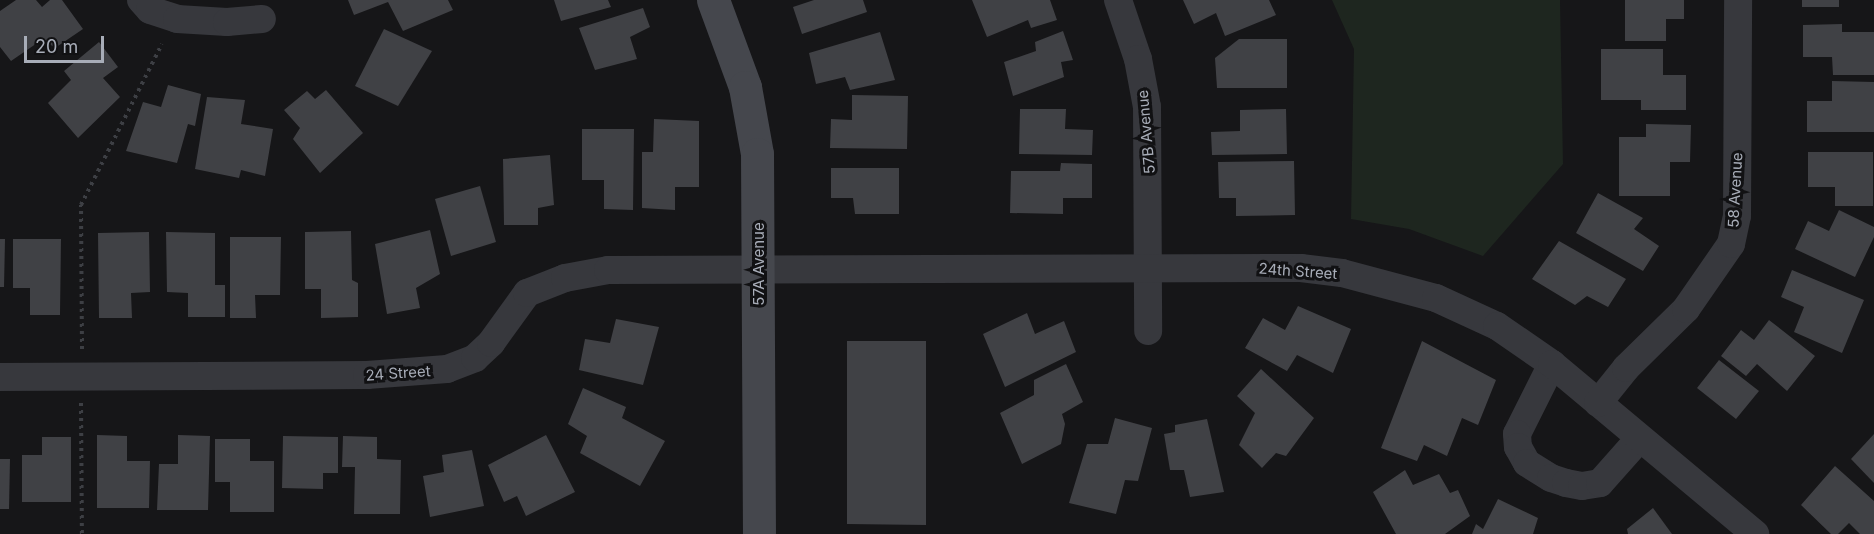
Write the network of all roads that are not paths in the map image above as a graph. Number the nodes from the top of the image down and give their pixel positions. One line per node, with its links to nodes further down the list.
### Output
1 (141, 0): 5 (street)
2 (713, 0): 7 (street, 57A Avenue)
3 (1118, 0): 6 (street, 57B Avenue)
4 (1738, 0): 11 (street, 58 Avenue)
5 (262, 19)
6 (1148, 267): 7 (street, 24th Street); 8 (street, 57B Avenue); 9 (street, 24th Street)
7 (759, 269): 10 (street, 24 Street); 13 (street, 57A Avenue)
8 (1148, 331)
9 (1552, 364): 11 (street, 24th Street); 12 (street)
10 (0, 377)
11 (1598, 403): 12 (street, 24th Street)
12 (1639, 439): 14 (street, 24th Street)
13 (759, 534)
14 (1755, 534)

